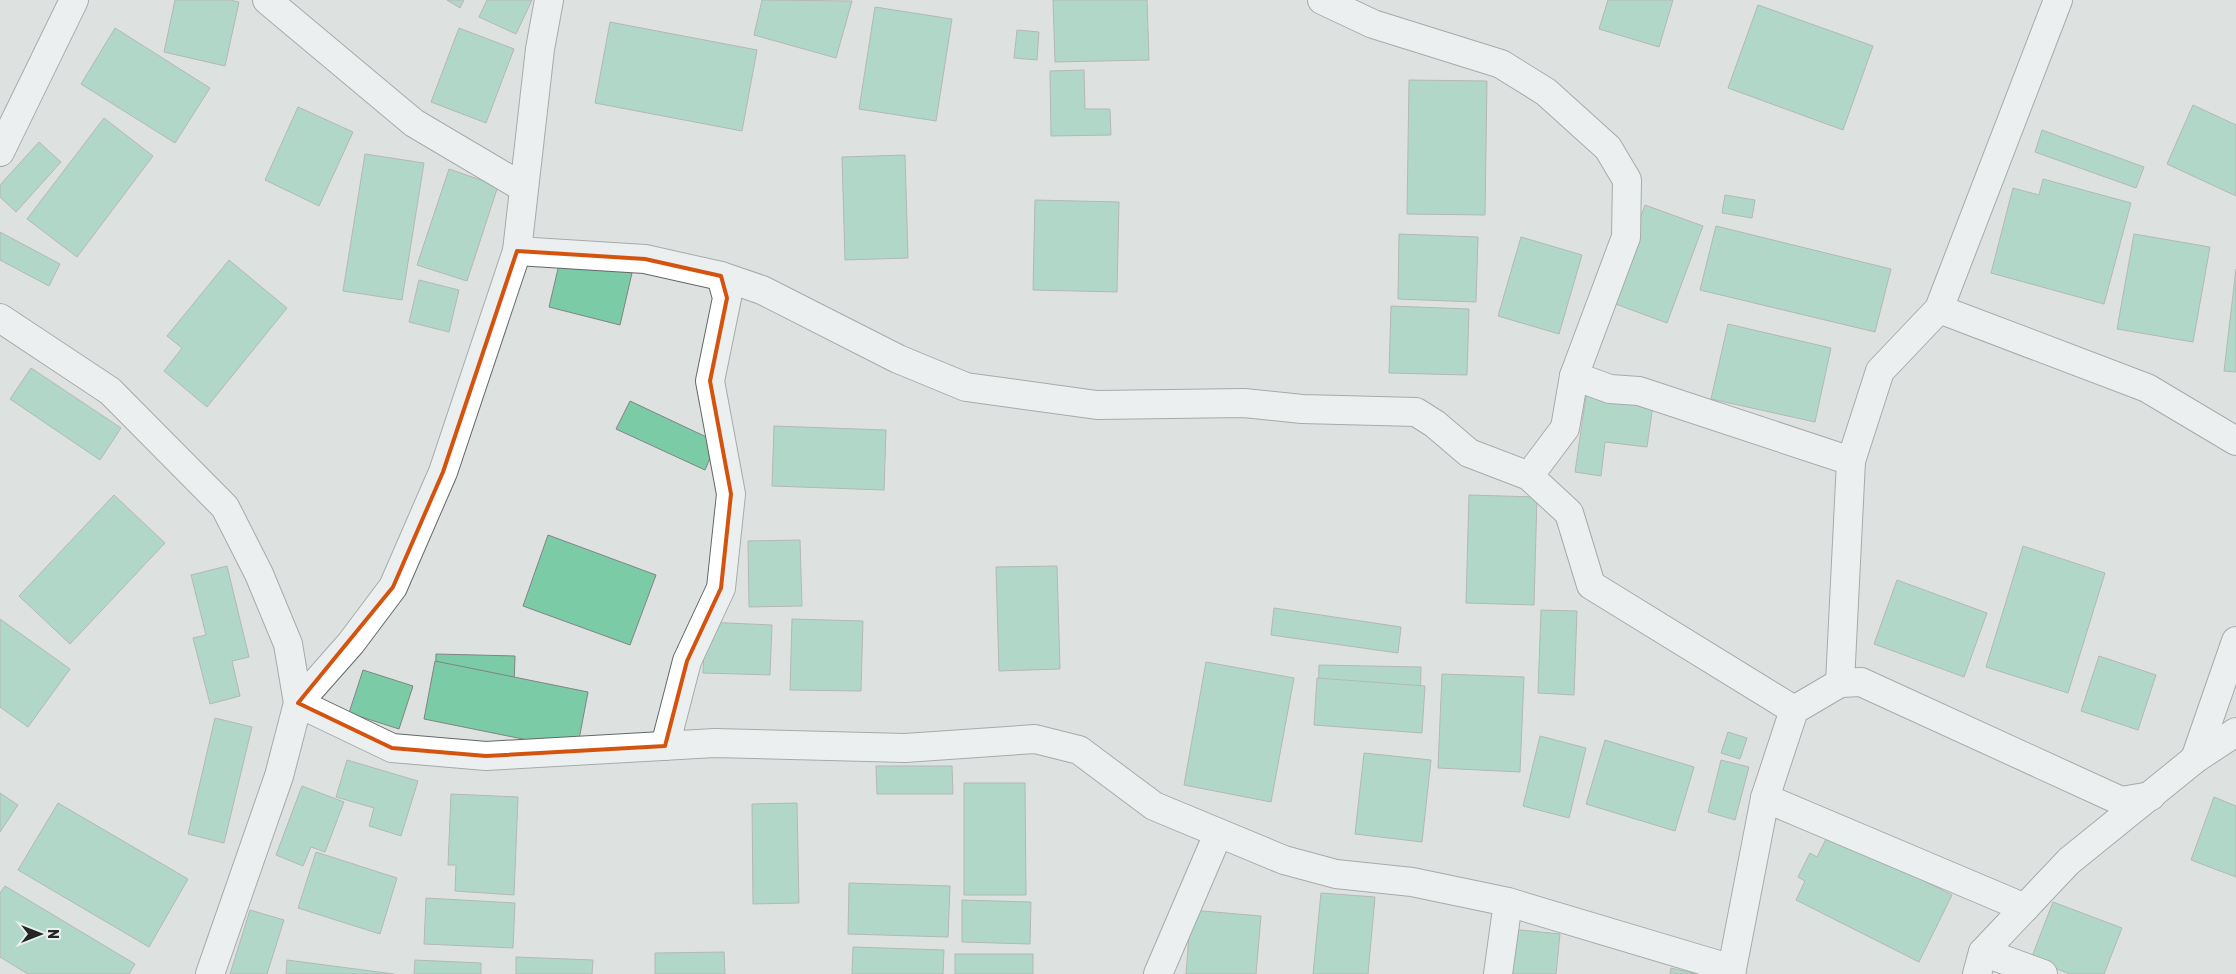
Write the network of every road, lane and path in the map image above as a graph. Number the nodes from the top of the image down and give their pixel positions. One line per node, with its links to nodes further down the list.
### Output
1 (74, 0): 6 (street)
2 (267, 0): 7 (street)
3 (549, 0): 7 (street)
4 (1322, 0): 12 (street)
5 (2058, 0): 10 (street)
6 (0, 152)
7 (524, 188): 8 (street)
8 (517, 251): 9 (street); 18 (street)
9 (721, 276): 15 (street); 21 (street)
10 (1939, 309): 13 (street); 14 (street)
11 (0, 318): 18 (street)
12 (1574, 376): 14 (street); 15 (street)
13 (2236, 441)
14 (1850, 461): 17 (street)
15 (1529, 476): 19 (street)
16 (2236, 641): 22 (street)
17 (1840, 683): 19 (street); 23 (street)
18 (298, 703): 21 (street); 30 (street)
19 (1794, 710): 24 (street)
20 (2236, 732): 22 (street)
21 (665, 746): 25 (street)
22 (2195, 758): 23 (street)
23 (2151, 796): 27 (street)
24 (1765, 798): 27 (street); 29 (street)
25 (1218, 834): 26 (street); 31 (street)
26 (1508, 902): 29 (street); 32 (street)
27 (2025, 908): 28 (street)
28 (1980, 963): 33 (street)
29 (1731, 971)
30 (210, 974)
31 (1158, 974)
32 (1498, 974)
33 (2043, 974)

